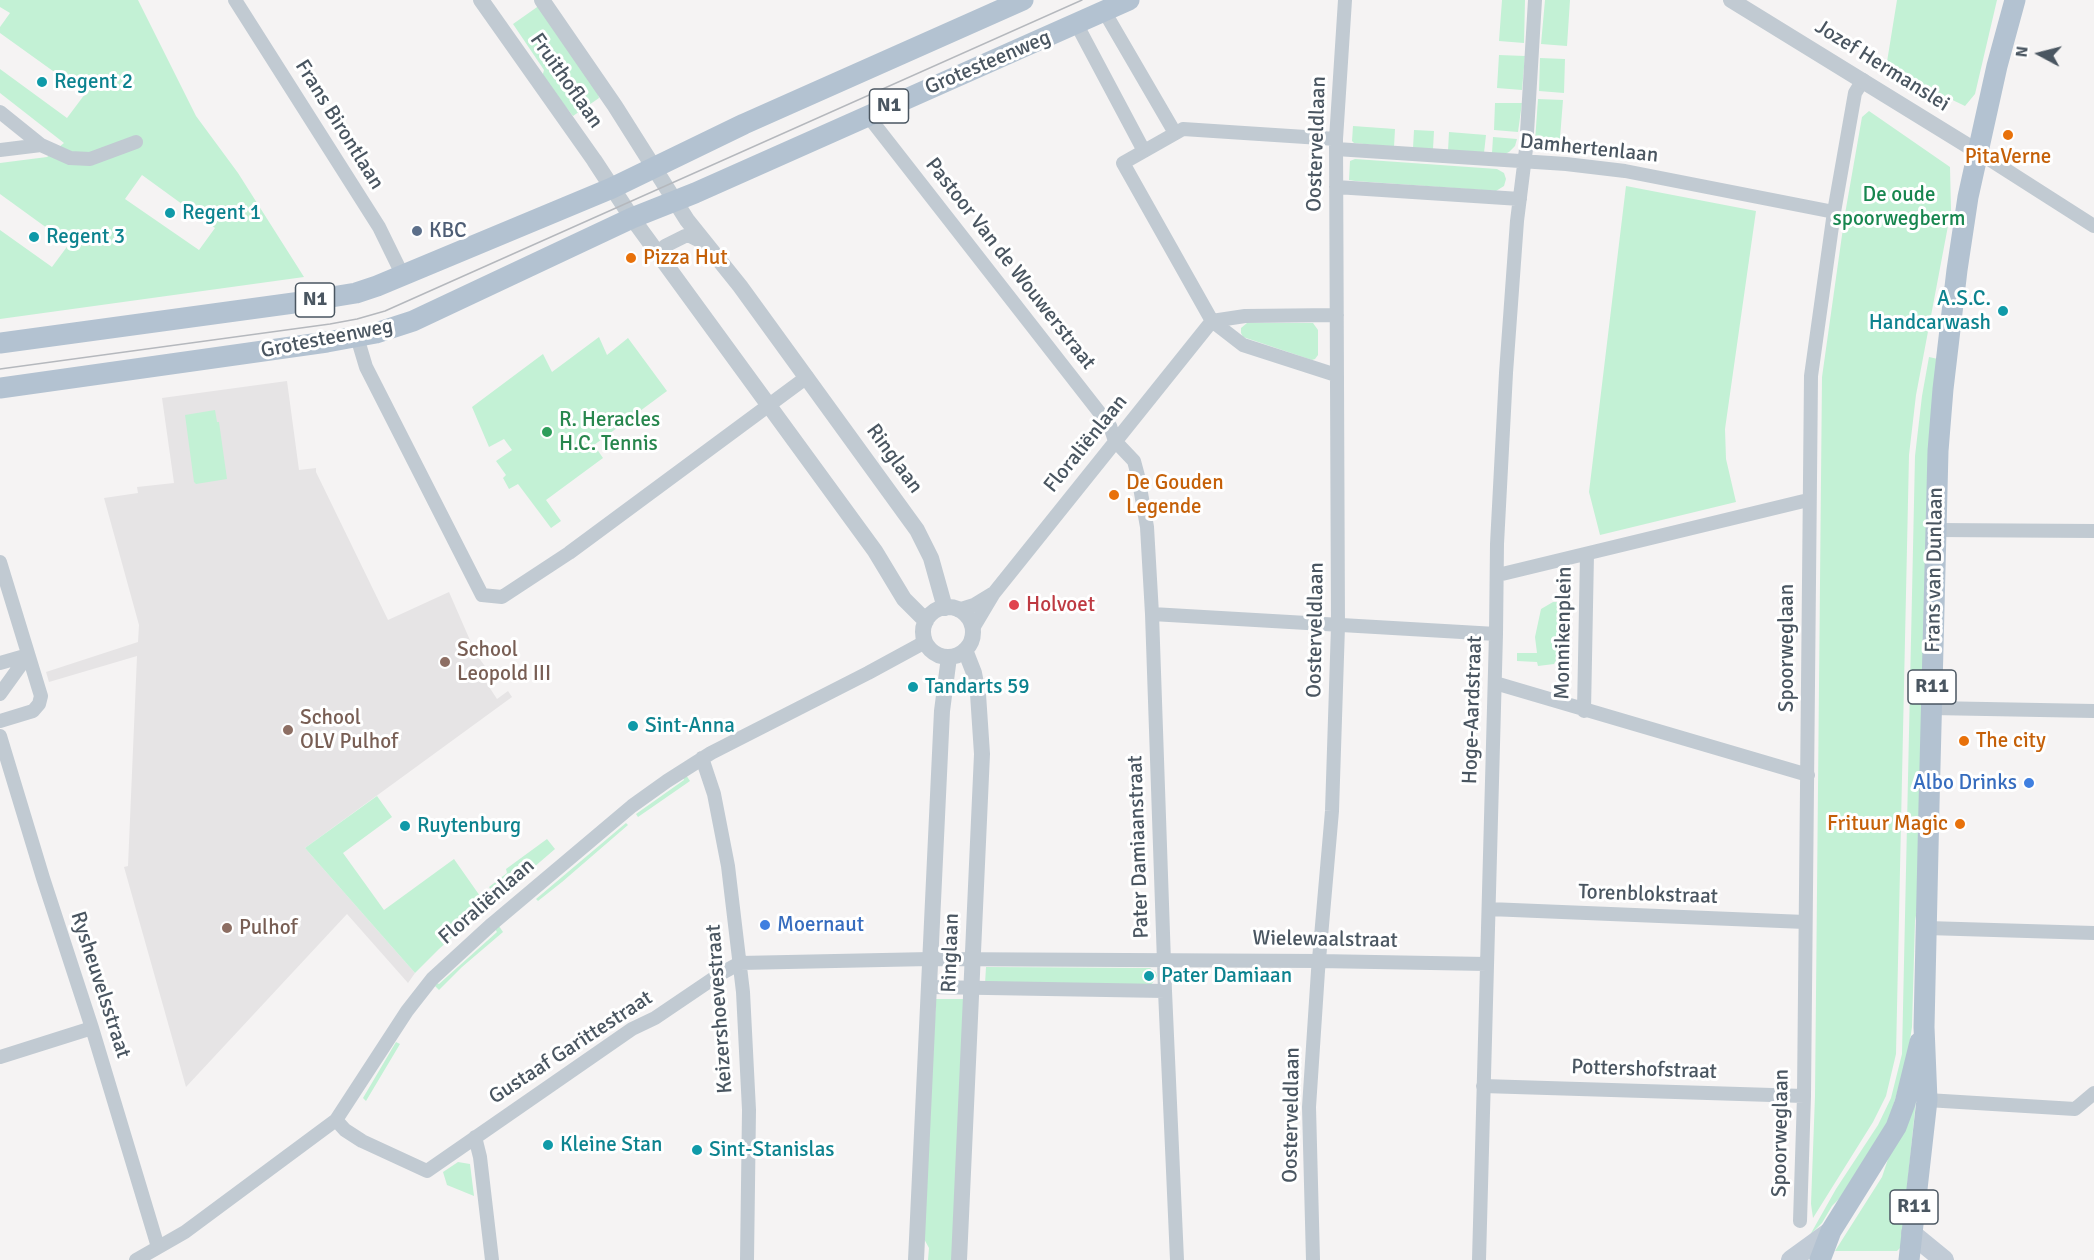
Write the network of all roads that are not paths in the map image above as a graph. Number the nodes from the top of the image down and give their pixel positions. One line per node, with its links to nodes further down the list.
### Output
1 (235, 0): 34 (street, Frans Birontlaan)
2 (482, 0): 25 (street, Fruithoflaan)
3 (542, 0): 24 (street, Fruithoflaan)
4 (1129, 0): 11 (main road, N1)
5 (1345, 0): 19 (street, Oosterveldlaan)
6 (1535, 0): 23 (street, Hoge-Aardstraat)
7 (1731, 0): 10 (street, Jozef Hermanslei)
8 (2014, 0): 22 (main road, R11)
9 (1015, 2): 24 (main road, Grotesteenweg / N1)
10 (1749, 5): 13 (street, Jozef Hermanslei)
11 (1104, 11): 12 (main road, Grotesteenweg / N1); 16 (street)
12 (1077, 25): 15 (main road, Grotesteenweg / N1); 21 (street)
13 (1863, 80): 22 (street, Jozef Hermanslei); 29 (street, Spoorweglaan)
14 (0, 112): 18 (street)
15 (867, 116): 28 (main road, Grotesteenweg / N1); 43 (street, Pastoor Van de Wouwerstraat)
16 (1175, 133): 19 (street, Damhertenlaan); 21 (street, Damhertenlaan)
17 (136, 142): 18 (street)
18 (41, 144): 20 (street)
19 (1336, 144): 23 (street, Damhertenlaan); 26 (street, Oosterveldlaan)
20 (0, 150)
21 (1144, 151): 36 (street, Damhertenlaan)
22 (1978, 152): 31 (street); 45 (main road, Frans van Dunlaan / R11)
23 (1524, 162): 27 (street, Hoge-Aardstraat); 29 (street, Damhertenlaan)
24 (654, 169): 25 (main road, N1); 28 (street, Fruithoflaan)
25 (612, 188): 30 (street, Fruithoflaan); 34 (main road, Grotesteenweg / N1)
26 (1336, 188): 27 (street); 35 (street, Oosterveldlaan)
27 (1520, 199): 49 (street, Hoge-Aardstraat)
28 (675, 202): 30 (main road, N1); 32 (street, Ringlaan)
29 (1834, 212): 44 (street, Spoorweglaan)
30 (632, 218): 33 (street); 37 (main road, Grotesteenweg / N1)
31 (2094, 226)
32 (704, 243): 33 (street); 40 (street, Ringlaan)
33 (661, 257): 42 (street)
34 (403, 276): 38 (main road, Grotesteenweg / N1)
35 (1337, 315): 36 (street); 39 (street, Oosterveldlaan)
36 (1212, 321): 39 (street); 43 (street, Floraliënlaan)
37 (357, 337): 41 (main road, Grotesteenweg / N1); 42 (street)
38 (0, 343)
39 (1336, 375): 54 (street, Oosterveldlaan)
40 (807, 377): 42 (street); 51 (street, Ringlaan)
41 (0, 388)
42 (769, 405): 53 (street)
43 (1115, 441): 50 (street, Floraliënlaan); 52 (street, Pater Damiaanstraat)
44 (1808, 500): 47 (street); 70 (street, Spoorweglaan)
45 (1936, 530): 46 (street); 64 (main road, Frans van Dunlaan / R11)
46 (2094, 531)
47 (1587, 554): 49 (street, Monnikenplein); 65 (street, Monnikenplein)
48 (0, 562): 59 (street)
49 (1498, 575): 56 (street, Hoge-Aardstraat)
50 (994, 592): 51 (street, Floraliënlaan); 55 (street, Floraliënlaan)
51 (952, 609): 53 (street); 55 (street, Ringlaan)
52 (1152, 614): 54 (street); 77 (street, Pater Damiaanstraat)
53 (926, 621): 57 (street)
54 (1338, 626): 56 (street); 78 (street, Oosterveldlaan)
55 (972, 630): 58 (street)
56 (1496, 634): 62 (street, Hoge-Aardstraat)
57 (925, 642): 60 (street); 69 (street, Floraliënlaan)
58 (965, 650): 60 (street); 76 (street, Ringlaan)
59 (28, 655): 61 (street); 63 (street); 67 (street)
60 (949, 657): 75 (street, Ringlaan)
61 (0, 663)
62 (1495, 683): 65 (street, Monnikenplein); 71 (street, Hoge-Aardstraat)
63 (0, 694)
64 (1932, 708): 66 (street); 73 (main road, Frans van Dunlaan / R11)
65 (1584, 711): 70 (street)
66 (2094, 711)
67 (0, 721)
68 (0, 736): 85 (street, Rysheuvelsstraat)
69 (702, 758): 79 (street, Keizershoevestraat); 91 (street, Floraliënlaan)
70 (1808, 775): 72 (street, Spoorweglaan)
71 (1489, 909): 72 (street, Torenblokstraat); 80 (street, Hoge-Aardstraat)
72 (1805, 922): 89 (street, Spoorweglaan)
73 (1927, 928): 74 (street); 84 (main road, Frans van Dunlaan / R11)
74 (2094, 933)
75 (930, 959): 76 (street, Wielewaalstraat); 79 (street, Wielewaalstraat); 81 (street, Ringlaan)
76 (973, 960): 77 (street, Wielewaalstraat); 82 (street, Ringlaan)
77 (1164, 960): 78 (street, Wielewaalstraat); 83 (street, Pater Damiaanstraat)
78 (1319, 961): 80 (street, Wielewaalstraat); 103 (street, Oosterveldlaan)
79 (740, 963): 92 (street, Gustaaf Garittestraat); 99 (street, Keizershoevestraat)
80 (1486, 964): 87 (street, Hoge-Aardstraat)
81 (929, 987): 82 (street); 100 (street, Ringlaan)
82 (972, 988): 83 (street); 101 (street, Ringlaan)
83 (1165, 991): 102 (street, Pater Damiaanstraat)
84 (1924, 1027): 90 (main road, Frans van Dunlaan / R11); 94 (main road, Frans van Dunlaan / R11)
85 (92, 1028): 86 (street); 96 (street, Rysheuvelsstraat)
86 (0, 1057)
87 (1483, 1086): 89 (street, Pottershofstraat); 104 (street, Hoge-Aardstraat)
88 (2094, 1093): 90 (street)
89 (1804, 1096): 93 (street, Spoorweglaan)
90 (1927, 1100): 95 (main road, Frans van Dunlaan / R11)
91 (336, 1120): 92 (street, Gustaaf Garittestraat); 96 (street, Floraliënlaan)
92 (475, 1137): 98 (street)
93 (1800, 1221)
94 (1831, 1231): 105 (main road); 106 (main road, Frans van Dunlaan / R11)
95 (1911, 1233): 107 (main road, Frans van Dunlaan / R11); 108 (main road)
96 (158, 1247): 97 (street, Floraliënlaan)
97 (136, 1260)
98 (492, 1260)
99 (747, 1260)
100 (916, 1260)
101 (959, 1260)
102 (1177, 1260)
103 (1313, 1260)
104 (1479, 1260)
105 (1791, 1260)
106 (1820, 1260)
107 (1909, 1260)
108 (1944, 1260)

